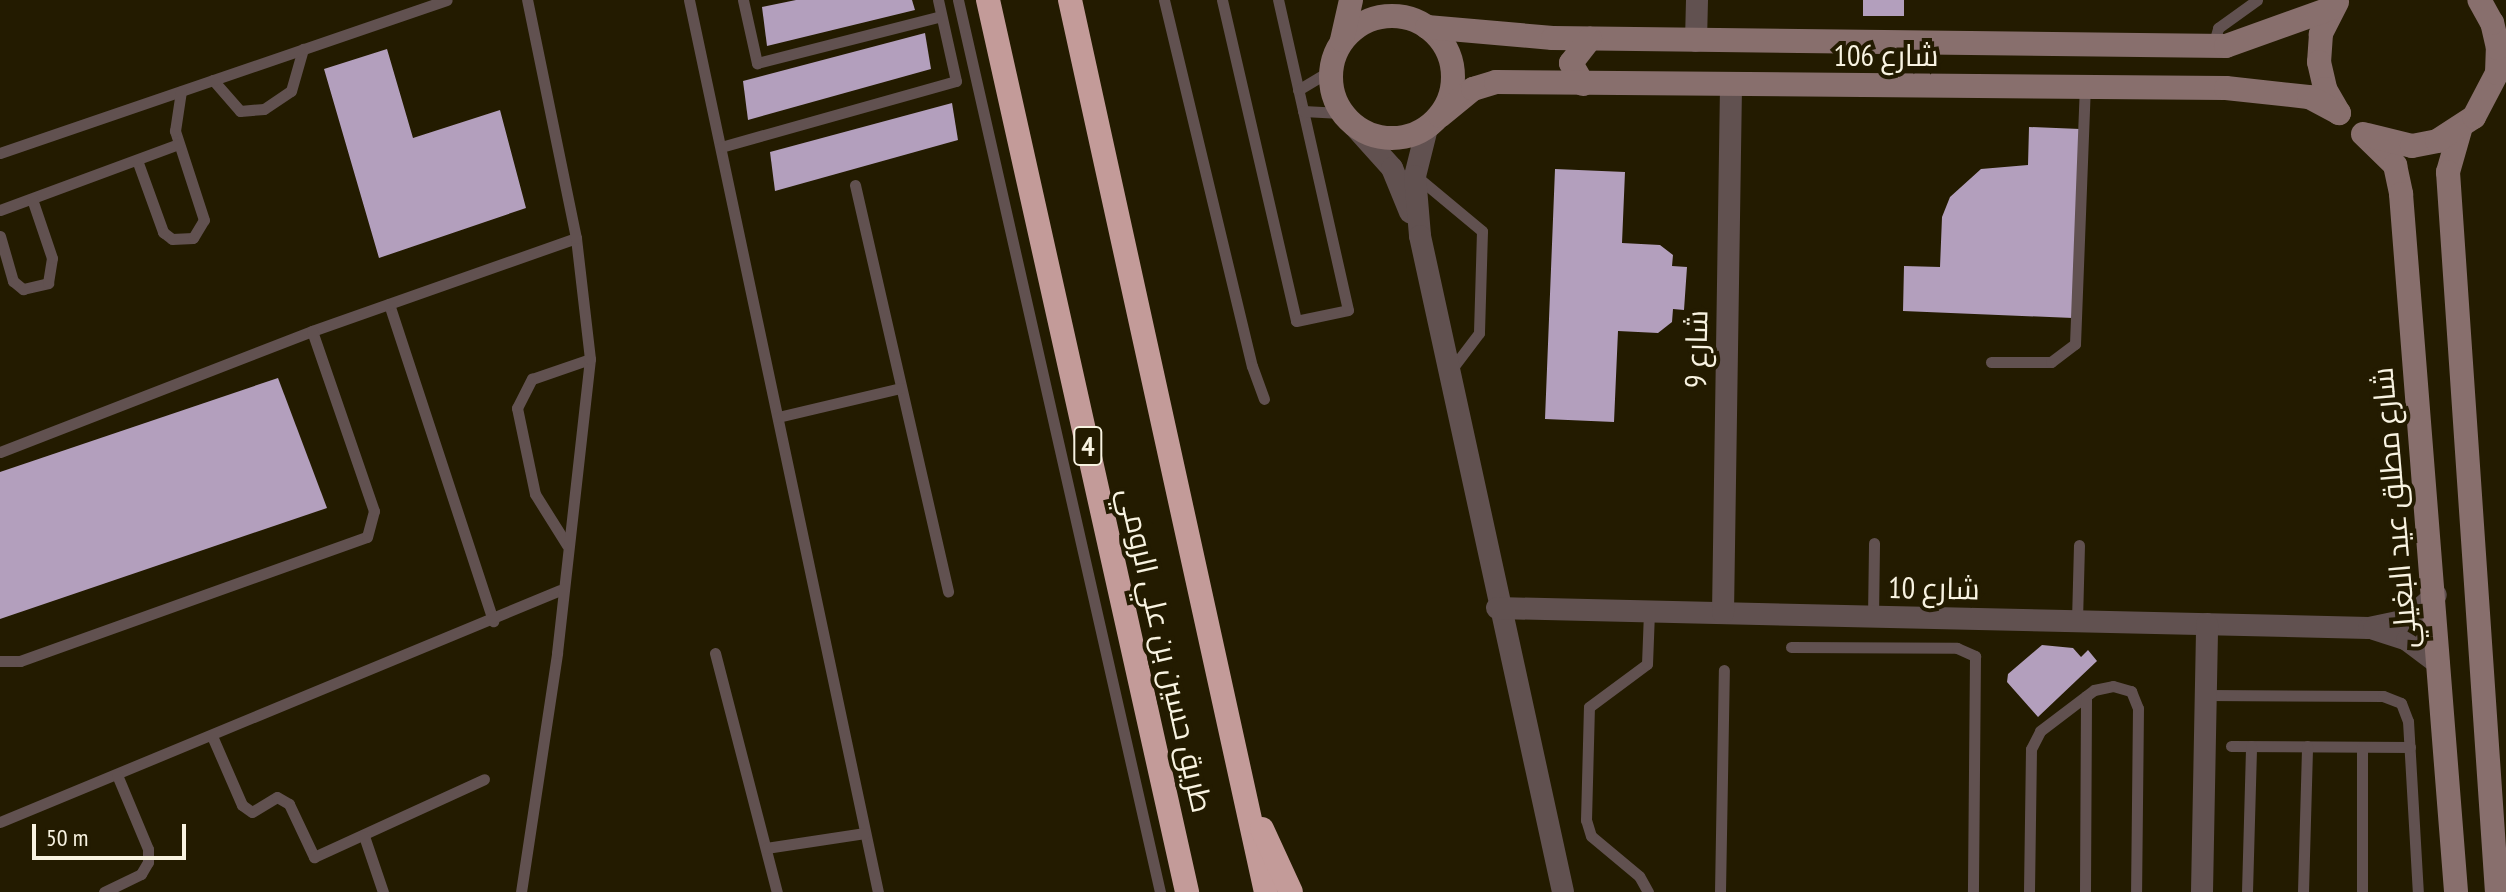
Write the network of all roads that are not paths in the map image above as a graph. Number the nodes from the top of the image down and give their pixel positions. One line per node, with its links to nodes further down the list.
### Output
1 (446, 0): 25 (lane)
2 (527, 0): 50 (lane)
3 (689, 0): 41 (lane)
4 (743, 0): 18 (lane)
5 (938, 0): 18 (lane)
6 (958, 0): 94 (lane)
7 (988, 0): 102 (highway, طريق حسين بن علي الرومي / 4)
8 (1070, 0): 89 (highway, طريق حسين بن علي الرومي)
9 (1164, 0): 57 (lane)
10 (1222, 0): 34 (lane)
11 (1278, 0): 31 (lane)
12 (1351, 0): 22 (street)
13 (1392, 0): 19 (street)
14 (1697, 0): 23 (street)
15 (2257, 0): 24 (lane)
16 (2479, 0): 20 (street)
17 (2335, 4): 24 (street, شارع 106); 35 (street)
18 (941, 16): 41 (lane)
19 (1418, 22): 21 (street, شارع 106); 22 (street); 37 (street)
20 (2499, 27): 38 (street)
21 (1590, 39): 23 (street, شارع 106); 28 (street)
22 (1342, 41): 26 (street)
23 (1696, 41): 24 (street, شارع 106)
24 (2213, 46)
25 (303, 49): 27 (lane); 27 (lane)
26 (1330, 71): 31 (lane); 36 (street)
27 (213, 80): 32 (lane)
28 (1583, 84): 29 (street, شارع 106); 37 (street, شارع 106)
29 (1731, 86): 30 (street, شارع 106); 68 (street, شارع 9)
30 (2085, 88): 35 (street, شارع 106); 54 (lane)
31 (1298, 90): 34 (lane)
32 (181, 91): 40 (lane); 42 (lane)
33 (2506, 105): 38 (street)
34 (1303, 111): 36 (lane)
35 (2339, 113): 39 (street, شارع مطلق عيد البغيلي)
36 (1348, 120): 37 (street); 49 (street)
37 (1434, 122): 44 (street)
38 (2467, 124): 39 (street); 118 (street)
39 (2363, 134): 65 (street, شارع مطلق عيد البغيلي)
40 (178, 144): 43 (lane); 43 (lane)
41 (721, 147): 58 (lane)
42 (0, 153)
43 (137, 160): 46 (lane)
44 (1415, 176): 49 (street); 55 (lane)
45 (855, 185): 56 (lane)
46 (32, 199): 47 (lane); 48 (lane)
47 (0, 210)
48 (0, 236)
49 (1420, 236): 55 (street)
50 (576, 238): 51 (lane); 53 (lane)
51 (389, 304): 52 (lane); 70 (lane)
52 (312, 331): 59 (lane); 76 (lane)
53 (590, 359): 61 (lane); 61 (lane)
54 (1991, 362)
55 (1448, 373): 66 (street)
56 (901, 388): 58 (lane); 64 (lane)
57 (1264, 399)
58 (778, 417): 91 (lane)
59 (0, 452)
60 (1874, 543): 69 (lane)
61 (567, 545): 63 (lane)
62 (2079, 545): 71 (lane)
63 (560, 590): 70 (lane); 97 (lane)
64 (948, 591)
65 (2436, 595): 73 (street, شارع 10); 77 (street, شارع مطلق عيد البغيلي)
66 (1497, 608): 67 (street, شارع 10); 105 (street)
67 (1649, 612): 68 (street, شارع 10); 106 (lane)
68 (1723, 613): 69 (street, شارع 10)
69 (1873, 617): 71 (street, شارع 10)
70 (493, 621): 81 (lane)
71 (2077, 621): 72 (street, شارع 10)
72 (2207, 624): 73 (street, شارع 10); 79 (street)
73 (2369, 628): 77 (street, شارع 10)
74 (1791, 647): 108 (lane)
75 (715, 653): 93 (lane)
76 (0, 661)
77 (2439, 664): 117 (street, شارع مطلق عيد البغيلي)
78 (1724, 670): 107 (lane)
79 (2206, 695): 86 (lane); 112 (street)
80 (2086, 696): 109 (lane); 110 (lane); 111 (lane)
81 (212, 736): 87 (lane); 92 (lane)
82 (2231, 746): 83 (lane)
83 (2251, 746): 84 (lane); 113 (lane)
84 (2307, 746): 85 (lane); 114 (lane)
85 (2362, 747): 86 (lane); 115 (lane)
86 (2410, 747): 116 (lane)
87 (117, 775): 90 (lane); 95 (lane)
88 (484, 779): 92 (lane)
89 (1240, 779): 103 (highway, طريق حسين بن علي الرومي); 104 (highway)
90 (0, 822)
91 (865, 833): 93 (lane); 99 (lane)
92 (364, 836): 96 (lane)
93 (766, 848): 98 (lane)
94 (1150, 849): 100 (lane); 101 (lane)
95 (104, 892)
96 (383, 892)
97 (521, 892)
98 (777, 892)
99 (878, 892)
100 (1150, 892)
101 (1160, 892)
102 (1187, 892)
103 (1266, 892)
104 (1291, 892)
105 (1563, 892)
106 (1648, 892)
107 (1720, 892)
108 (1973, 892)
109 (2029, 892)
110 (2085, 892)
111 (2136, 892)
112 (2202, 892)
113 (2247, 892)
114 (2303, 892)
115 (2362, 892)
116 (2418, 892)
117 (2456, 892)
118 (2497, 892)

